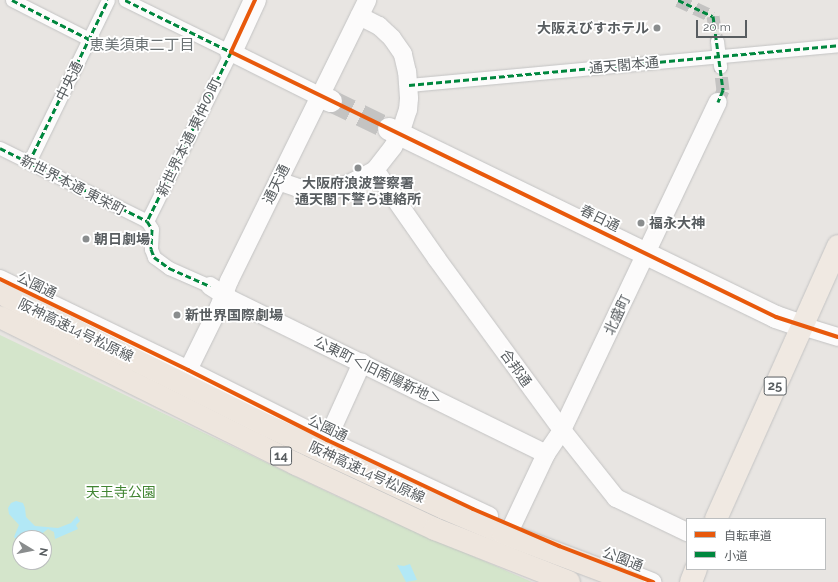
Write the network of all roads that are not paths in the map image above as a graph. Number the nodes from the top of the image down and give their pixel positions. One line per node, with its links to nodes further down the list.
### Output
1 (12, 0): 7 (street)
2 (108, 0): 7 (street, 中央通)
3 (125, 0): 10 (street)
4 (255, 0): 10 (street)
5 (367, 0): 6 (street, 通天通)
6 (359, 16): 12 (street); 13 (street, 通天通)
7 (90, 39): 17 (street, 中央通)
8 (717, 41): 11 (street)
9 (838, 46): 11 (street, 通天閣本通)
10 (231, 52): 13 (street); 20 (street, 新世界本通 東仲の町)
11 (719, 62): 12 (street, 通天閣本通)
12 (409, 85): 15 (street)
13 (325, 99): 19 (street, 通天通)
14 (718, 102): 22 (street, 北盛町)
15 (395, 132): 18 (street); 22 (street, 春日通)
16 (0, 148): 17 (street, 新世界本通 東栄町)
17 (29, 162): 20 (street, 新世界本通 東栄町)
18 (375, 170): 19 (street); 31 (street, 合邦通)
19 (278, 181): 24 (street, 通天通)
20 (147, 221): 24 (street)
21 (838, 246): 27 (highway, 25)
22 (646, 253): 27 (street, 春日通); 31 (street, 北盛町)
23 (0, 279): 30 (street, 公園通)
24 (217, 290): 29 (street, 公東町＜旧南陽新地＞); 30 (street, 通天通)
25 (0, 293): 39 (highway, 阪神高速14号松原線 / 14)
26 (0, 317): 38 (highway, 阪神高速14号松原線 / 14)
27 (802, 326): 28 (street); 34 (highway, 25)
28 (838, 337)
29 (362, 362): 32 (street); 33 (street, 公東町＜旧南陽新地＞)
30 (188, 370): 32 (street, 公園通)
31 (562, 430): 33 (street, 北盛町); 36 (street, 合邦通)
32 (327, 440): 35 (street, 公園通)
33 (546, 454): 35 (street, 北盛町)
34 (716, 518)
35 (512, 526): 40 (street, 公園通)
36 (686, 532)
37 (696, 570): 41 (highway)
38 (569, 582)
39 (633, 582)
40 (653, 582)
41 (691, 582)

